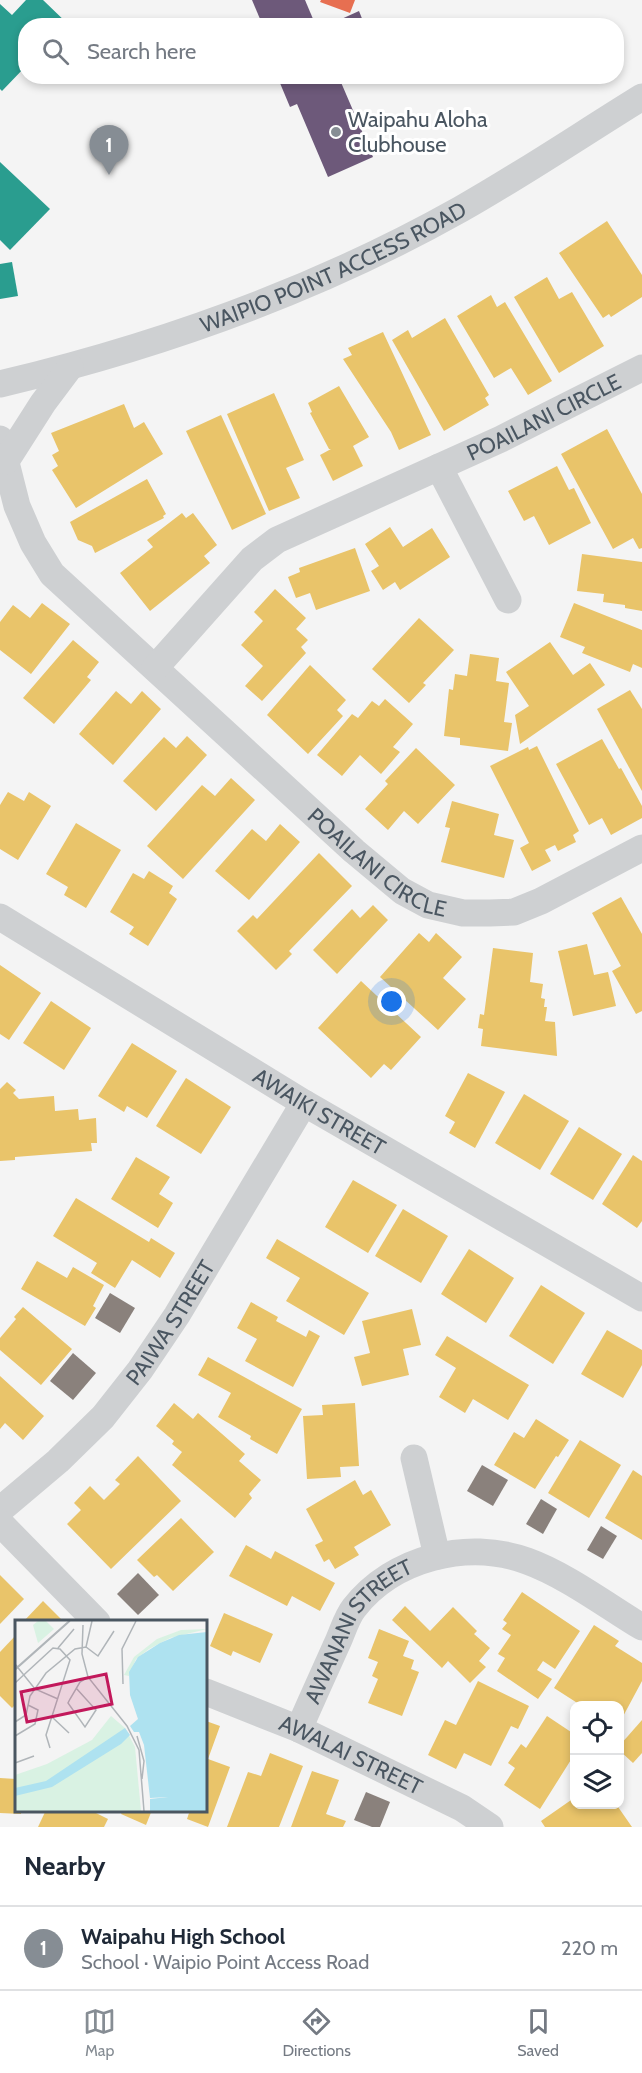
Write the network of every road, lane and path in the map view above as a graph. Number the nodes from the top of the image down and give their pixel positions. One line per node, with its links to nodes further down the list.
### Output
1 (642, 97): 2 (street, WAIPIO POINT ACCESS ROAD)
2 (70, 367): 4 (street, WAIPIO POINT ACCESS ROAD); 5 (street, POAILANI CIRCLE)
3 (642, 368): 6 (street, POAILANI CIRCLE)
4 (0, 384)
5 (2, 452): 8 (street, POAILANI CIRCLE)
6 (439, 467): 7 (street); 8 (street, POAILANI CIRCLE)
7 (508, 600)
8 (155, 668): 9 (street, POAILANI CIRCLE)
9 (642, 848)
10 (0, 917): 11 (street, AWAIKI STREET)
11 (304, 1103): 12 (street, AWAIKI STREET); 14 (street, PAIWA STREET)
12 (641, 1296)
13 (414, 1458): 16 (street, AWANANI STREET)
14 (0, 1510)
15 (0, 1523): 17 (street)
16 (437, 1556): 18 (street, AWANANI STREET); 20 (street, AWANANI STREET)
17 (95, 1620)
18 (642, 1627)
19 (207, 1692): 20 (street, AWALAI STREET)
20 (299, 1729): 21 (street, AWALAI STREET)
21 (490, 1827)

